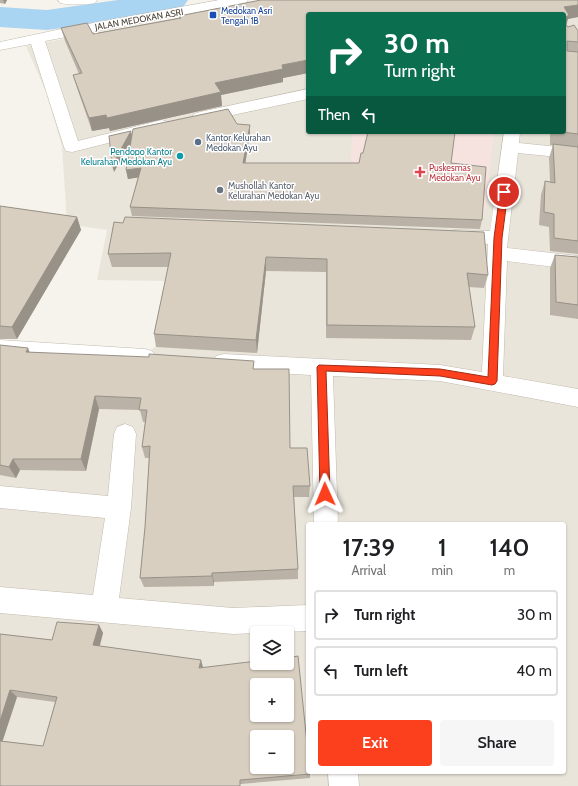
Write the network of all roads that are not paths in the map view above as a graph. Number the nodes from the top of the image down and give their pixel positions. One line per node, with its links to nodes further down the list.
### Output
1 (65, 0): 2 (street)
2 (90, 0)
3 (241, 0): 4 (street, JALAN MEDOKAN ASRI)
4 (37, 38): 5 (street, JALAN MEDOKAN ASRI); 6 (street)
5 (0, 46)
6 (306, 94)
7 (511, 139): 8 (street); 10 (street)
8 (578, 154)
9 (435, 235): 10 (street)
10 (498, 245): 11 (street); 16 (street)
11 (578, 263)
12 (0, 348): 13 (street)
13 (154, 358)
14 (202, 361): 15 (street)
15 (322, 367): 16 (street); 21 (street)
16 (492, 381): 17 (street)
17 (578, 398)
18 (125, 434): 20 (street)
19 (0, 497): 20 (street)
20 (119, 508): 23 (street)
21 (326, 522)
22 (0, 600): 23 (street)
23 (104, 609): 24 (street)
24 (306, 618)
25 (343, 774): 26 (street)
26 (344, 786)

